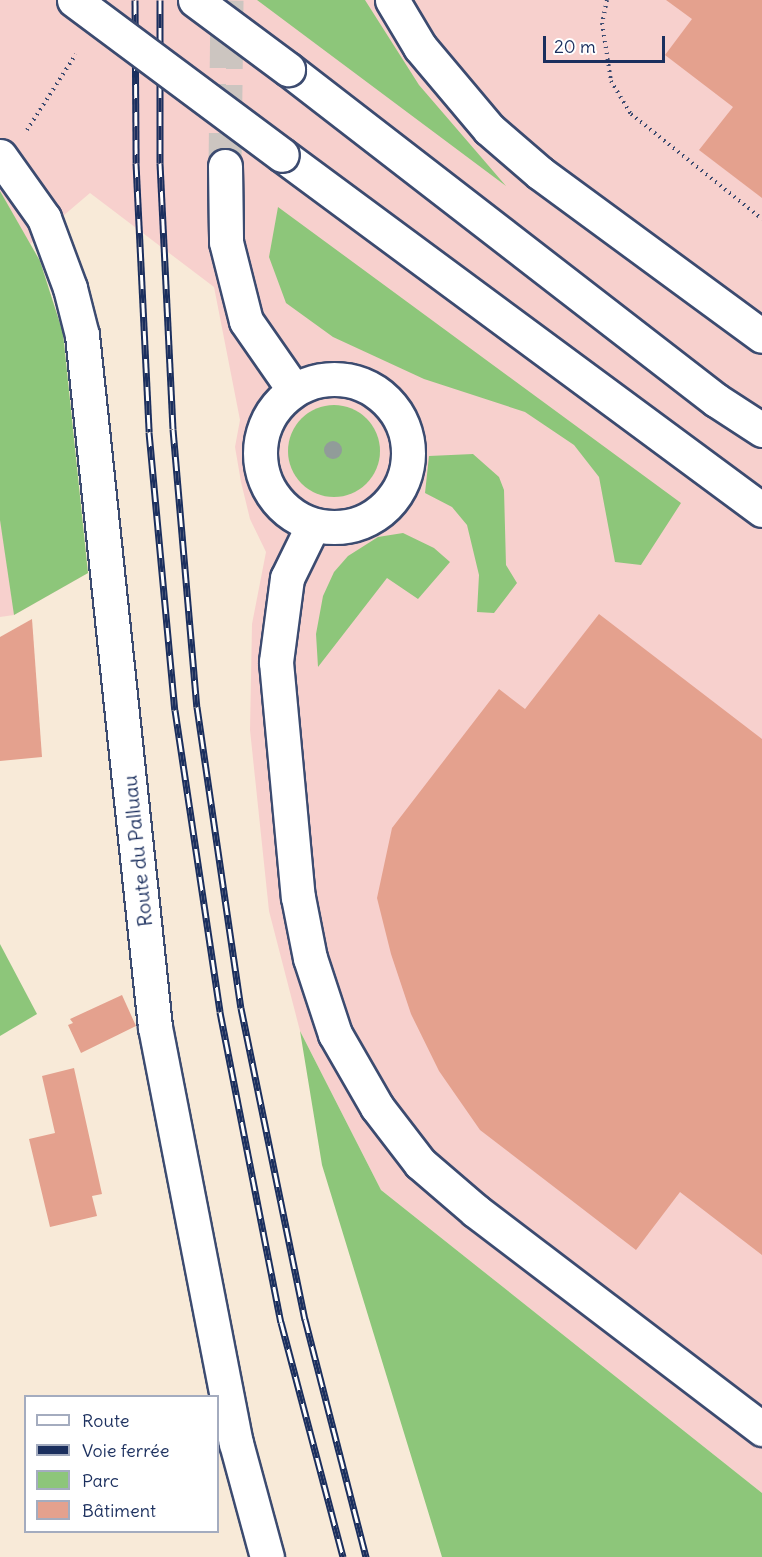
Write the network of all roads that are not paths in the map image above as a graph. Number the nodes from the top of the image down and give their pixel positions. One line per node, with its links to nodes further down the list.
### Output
1 (74, 0): 9 (main road, bridge)
2 (195, 0): 8 (main road, bridge)
3 (392, 0): 6 (main road)
4 (11, 146): 12 (main road, Route du Palluau)
5 (225, 166): 7 (main road)
6 (762, 336)
7 (294, 390): 10 (main road); 10 (main road)
8 (761, 429)
9 (762, 510)
10 (314, 525): 11 (main road)
11 (762, 1428)
12 (267, 1557)

